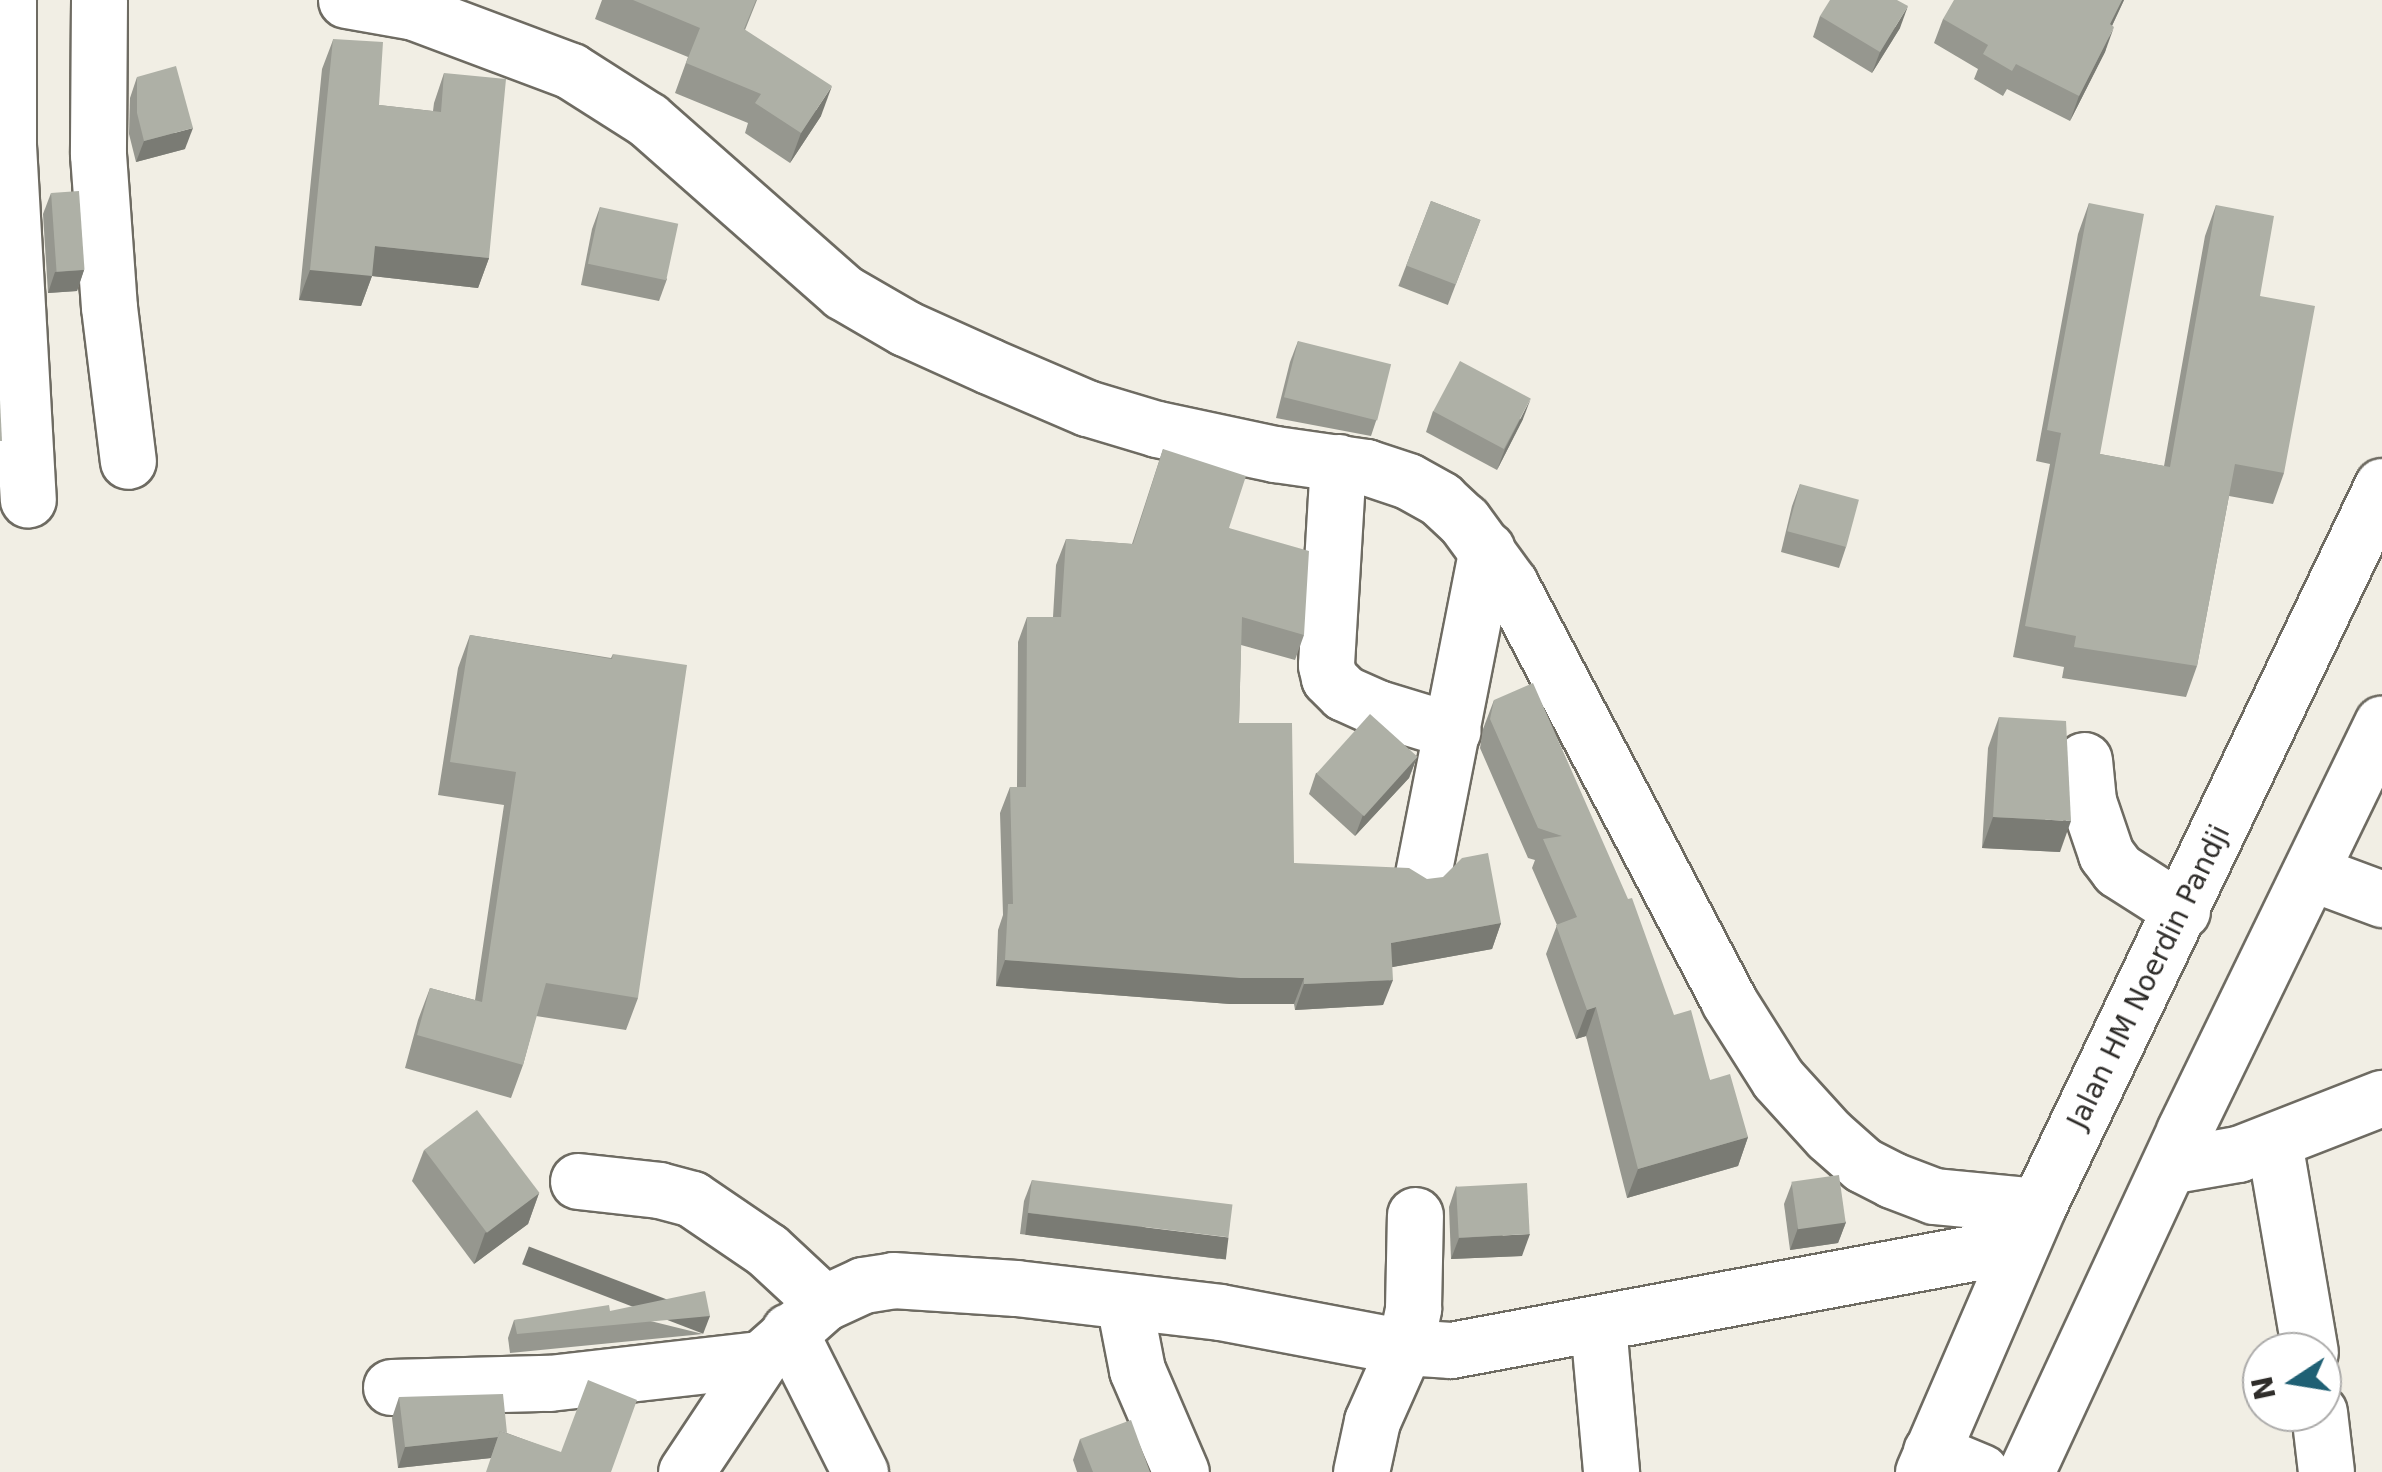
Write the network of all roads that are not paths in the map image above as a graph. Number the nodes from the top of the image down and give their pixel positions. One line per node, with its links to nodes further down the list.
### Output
1 (3, 0): 7 (street)
2 (99, 0): 4 (street)
3 (346, 0): 5 (street)
4 (128, 461)
5 (1338, 462): 8 (street); 10 (street)
6 (2382, 486): 14 (street, Jalan HM Noerdin Pandji)
7 (28, 499)
8 (1487, 550): 10 (street); 20 (street)
9 (2382, 724): 13 (street)
10 (1454, 731): 12 (street)
11 (2084, 760): 14 (street)
12 (1423, 874)
13 (2349, 887): 17 (street)
14 (2182, 911): 20 (street, Jalan HM Noerdin Pandji)
15 (2382, 1098): 16 (street)
16 (2274, 1142): 17 (street); 24 (street)
17 (2170, 1166): 35 (street)
18 (578, 1181): 23 (street)
19 (1415, 1215): 25 (street)
20 (2029, 1225): 22 (street); 28 (street, Jalan HM Noerdin Pandji)
21 (1124, 1303): 23 (street); 25 (street); 31 (street)
22 (1598, 1325): 25 (street); 33 (street)
23 (791, 1331): 26 (street); 29 (street); 30 (street)
24 (2307, 1332)
25 (1405, 1348): 32 (street)
26 (392, 1386)
27 (2321, 1432): 36 (street)
28 (1927, 1461): 34 (street)
29 (686, 1472)
30 (860, 1472)
31 (1180, 1472)
32 (1361, 1472)
33 (1611, 1472)
34 (1982, 1472)
35 (2026, 1472)
36 (2326, 1472)

